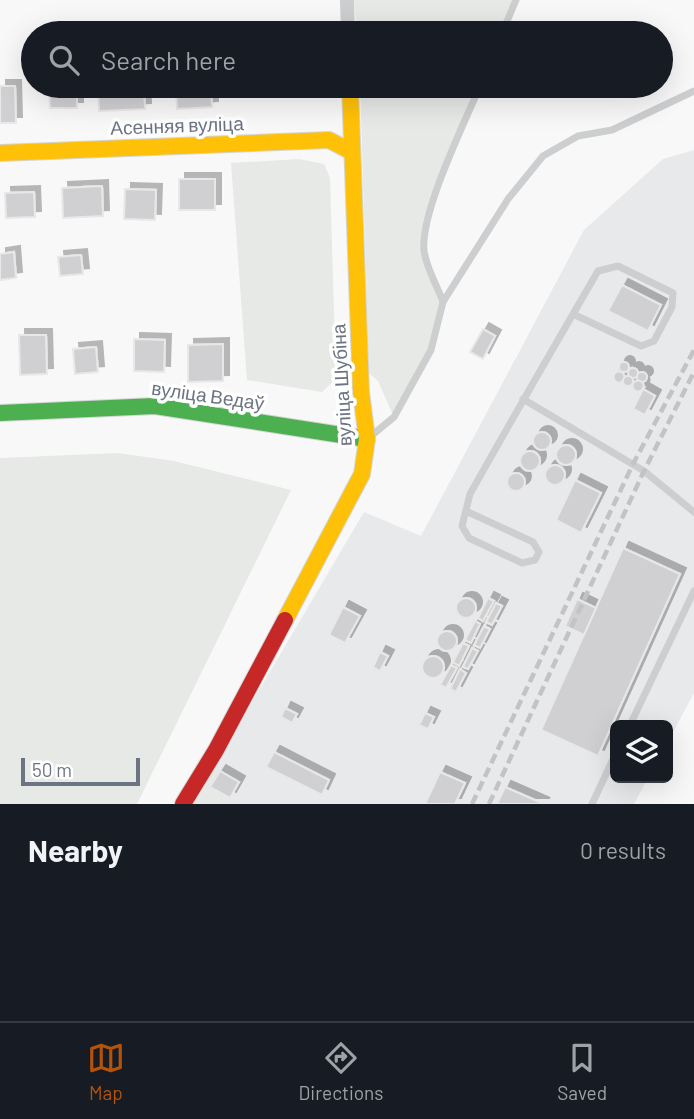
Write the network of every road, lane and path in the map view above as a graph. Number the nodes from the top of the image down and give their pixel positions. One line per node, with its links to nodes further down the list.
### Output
1 (347, 0): 3 (street)
2 (516, 0): 4 (lane)
3 (348, 21)
4 (507, 21)
5 (694, 91): 10 (lane)
6 (350, 98): 8 (street, вуліца Шубіна)
7 (475, 98): 10 (lane)
8 (352, 152): 9 (street, Асенняя вуліца); 14 (street, вуліца Шубіна)
9 (0, 153)
10 (443, 302): 14 (lane)
11 (573, 314): 11 (lane); 12 (lane)
12 (523, 399): 15 (lane); 16 (lane)
13 (0, 413): 14 (street, вуліца Ведаў)
14 (367, 439): 20 (street, вуліца Шубіна)
15 (466, 511): 15 (lane)
16 (694, 512)
17 (694, 591): 18 (lane)
18 (632, 720)
19 (610, 766): 21 (lane)
20 (183, 804)
21 (592, 804)

